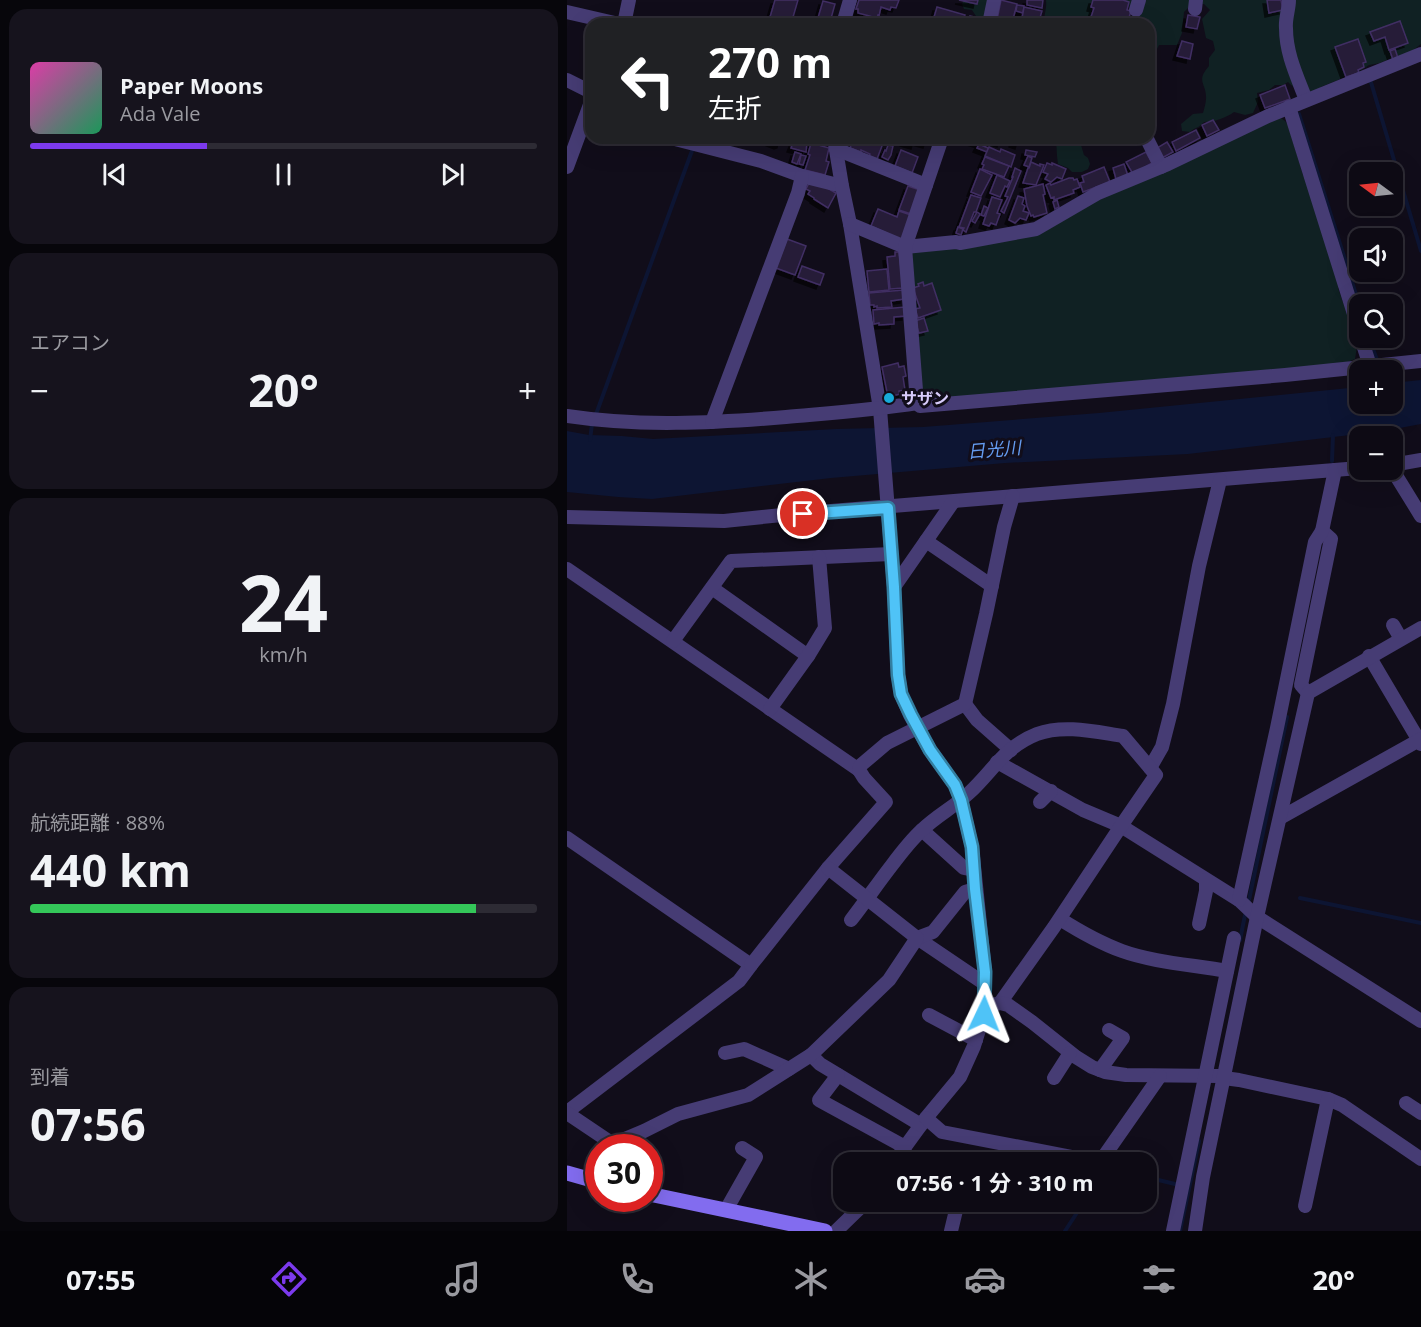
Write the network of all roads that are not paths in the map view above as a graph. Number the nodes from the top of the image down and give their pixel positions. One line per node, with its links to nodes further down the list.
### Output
1 (629, 0): 7 (street)
2 (850, 0): 8 (street)
3 (994, 0): 9 (street)
4 (1289, 0): 13 (street)
5 (567, 12): 6 (street)
6 (593, 18)
7 (625, 18)
8 (845, 18)
9 (990, 18)
10 (1421, 54): 13 (street)
11 (567, 80): 12 (street)
12 (585, 89)
13 (1306, 100): 14 (street)
14 (1289, 107): 21 (street); 27 (street)
15 (585, 118): 20 (street)
16 (694, 144): 22 (street)
17 (835, 144): 23 (street); 24 (street)
18 (940, 144): 23 (street)
19 (1150, 144): 21 (street)
20 (567, 167)
21 (1161, 167): 26 (street)
22 (802, 176): 24 (street); 34 (street)
23 (926, 185): 26 (street)
24 (841, 186): 25 (street)
25 (850, 224): 26 (street); 32 (street)
26 (905, 247): 31 (street)
27 (1349, 298)
28 (1421, 361): 29 (street)
29 (1403, 363)
30 (1349, 368): 31 (street)
31 (917, 403): 32 (street)
32 (880, 409): 34 (street); 43 (street)
33 (567, 416): 34 (street)
34 (712, 422)
35 (1421, 460): 36 (street)
36 (1403, 464)
37 (1349, 469): 38 (street)
38 (1335, 470): 39 (street); 46 (street)
39 (1220, 480): 41 (street); 67 (street)
40 (1400, 480): 44 (street)
41 (1013, 496): 42 (street); 51 (street)
42 (953, 502): 43 (street); 47 (street)
43 (888, 508): 45 (street); 48 (street)
44 (1421, 516)
45 (567, 517)
46 (1322, 531): 60 (street); 81 (street)
47 (926, 541): 51 (street); 52 (street)
48 (891, 554): 49 (street); 52 (street)
49 (819, 557): 53 (street); 58 (street)
50 (567, 569): 57 (street)
51 (992, 586): 61 (street)
52 (894, 587): 63 (street)
53 (712, 588): 57 (street); 58 (street)
54 (1393, 625): 56 (street)
55 (1421, 628): 56 (street)
56 (1401, 639): 59 (street)
57 (673, 641): 62 (street)
58 (808, 656): 62 (street)
59 (1369, 656): 60 (street); 64 (street)
60 (1308, 693): 72 (street)
61 (965, 704): 63 (street); 65 (street)
62 (770, 709): 68 (street)
63 (917, 728): 68 (street); 70 (street)
64 (1420, 741): 72 (street)
65 (1011, 750): 66 (street); 67 (street)
66 (997, 762): 69 (street); 70 (street)
67 (1150, 768): 73 (street)
68 (859, 770): 76 (street)
69 (1051, 791): 71 (street); 73 (street)
70 (961, 800): 74 (street); 77 (street)
71 (1040, 802)
72 (1279, 818): 82 (street)
73 (1121, 826): 78 (street); 83 (street)
74 (922, 830): 77 (street); 80 (street)
75 (567, 838): 88 (street)
76 (828, 868): 80 (street); 88 (street)
77 (974, 870): 79 (street)
78 (1206, 880): 81 (street); 85 (street)
79 (975, 889): 86 (street); 90 (street)
80 (867, 898): 84 (street); 86 (street)
81 (1239, 900): 82 (street)
82 (1257, 917): 94 (street); 106 (street)
83 (1060, 919): 89 (street); 91 (street)
84 (851, 920)
85 (1199, 924)
86 (917, 938): 90 (street); 99 (street)
87 (1234, 938): 89 (street)
88 (751, 965): 109 (street)
89 (1227, 971): 104 (street)
90 (985, 984): 92 (street)
91 (1000, 1003): 92 (street); 98 (street)
92 (984, 1007): 96 (street)
93 (929, 1015): 96 (street)
94 (1421, 1021)
95 (1109, 1030): 101 (street)
96 (976, 1040): 111 (street)
97 (725, 1053): 100 (street)
98 (1070, 1053): 101 (street); 105 (street)
99 (811, 1055): 100 (street); 102 (street)
100 (789, 1069): 113 (street)
101 (1100, 1070): 103 (street)
102 (838, 1075): 111 (street); 114 (street)
103 (1160, 1076): 104 (street); 118 (street)
104 (1205, 1076): 106 (street); 130 (street)
105 (1055, 1078)
106 (1224, 1078): 107 (street); 131 (street)
107 (1328, 1099): 119 (street); 123 (street)
108 (1406, 1103): 110 (street)
109 (567, 1112): 112 (street)
110 (1421, 1113)
111 (924, 1121): 114 (street); 117 (street)
112 (595, 1134)
113 (637, 1134)
114 (905, 1147): 116 (street)
115 (742, 1148): 124 (street)
116 (901, 1152)
117 (1047, 1152)
118 (1106, 1152)
119 (1421, 1159)
120 (568, 1176): 121 (street)
121 (585, 1179)
122 (663, 1197): 124 (street)
123 (1305, 1206)
124 (726, 1210): 127 (street)
125 (856, 1212): 128 (street)
126 (956, 1212): 129 (street)
127 (825, 1231)
128 (836, 1231)
129 (951, 1231)
130 (1173, 1231)
131 (1195, 1231)

